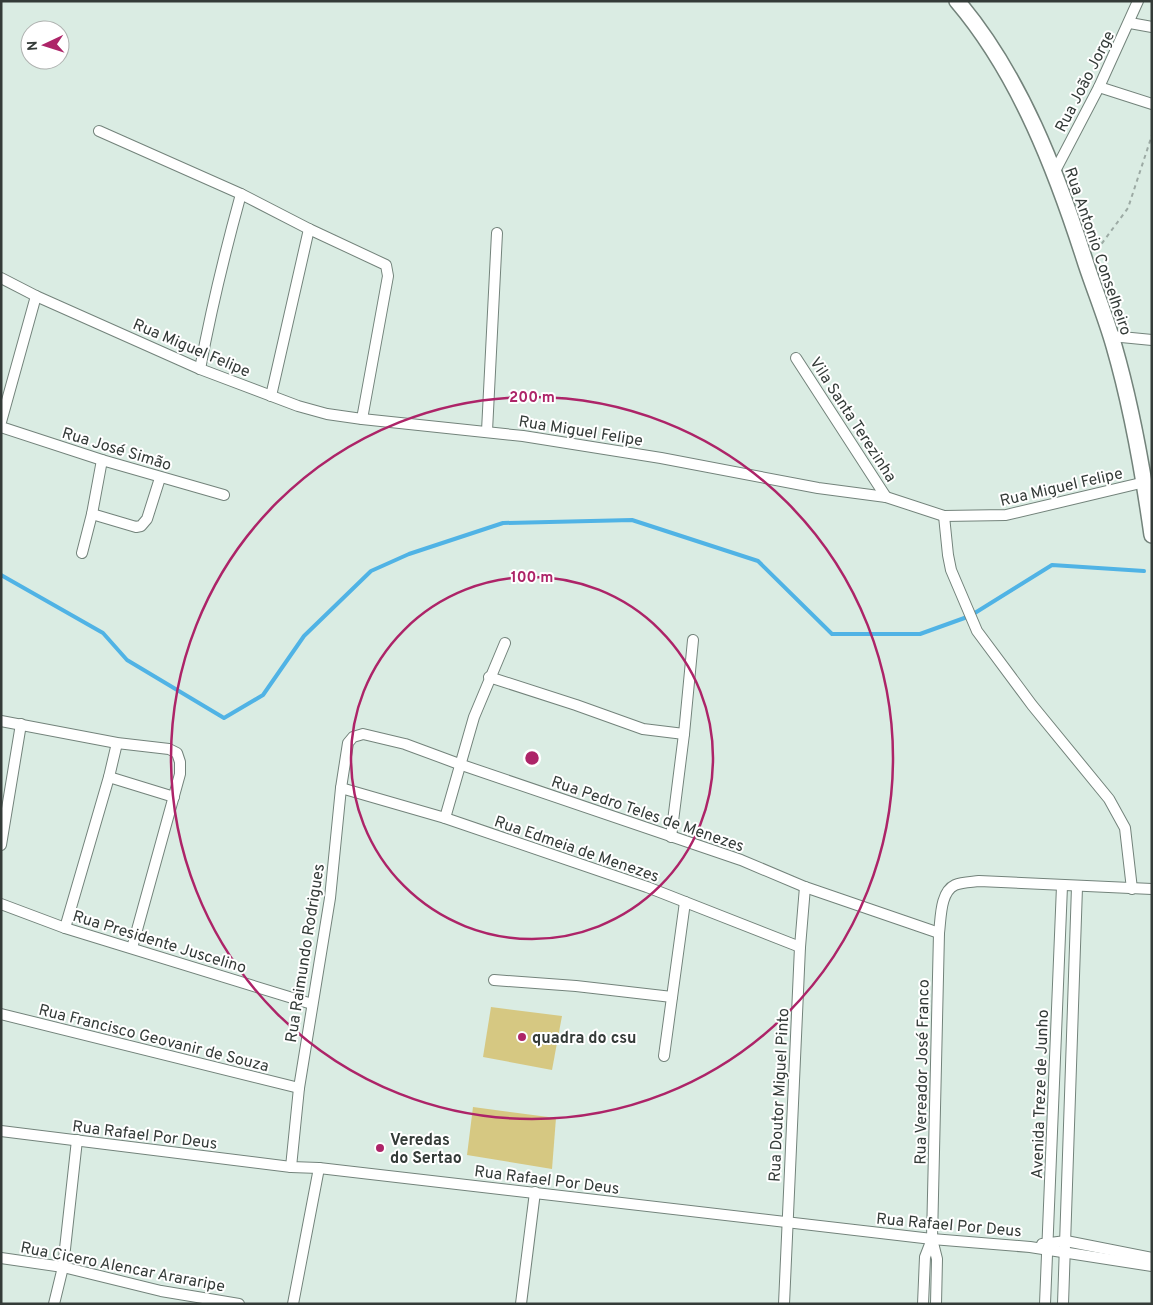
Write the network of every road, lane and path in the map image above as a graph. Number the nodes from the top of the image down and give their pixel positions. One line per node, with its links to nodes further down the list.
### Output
1 (957, 1): 9 (street, Rua Antonio Conselheiro)
2 (1138, 1): 3 (street, Rua João Jorge)
3 (1130, 23): 4 (street); 5 (street, Rua João Jorge)
4 (1152, 27)
5 (1099, 88): 6 (street); 9 (street, Rua João Jorge)
6 (1152, 104)
7 (99, 130): 10 (street)
8 (1152, 135): 13 (path)
9 (1054, 173): 13 (street, Rua Antonio Conselheiro)
10 (241, 194): 11 (street); 19 (street)
11 (309, 229): 20 (street); 21 (street)
12 (497, 233): 24 (street)
13 (1086, 264): 16 (street, Rua Antonio Conselheiro)
14 (1, 278): 15 (street, Rua Miguel Felipe)
15 (36, 296): 19 (street, Rua Miguel Felipe); 22 (street)
16 (1111, 336): 17 (street); 27 (street, Rua Antonio Conselheiro)
17 (1152, 340)
18 (796, 358): 29 (street, Vila Santa Terezinha)
19 (200, 369): 20 (street, Rua Miguel Felipe)
20 (271, 396): 21 (street, Rua Miguel Felipe)
21 (362, 419): 24 (street, Rua Miguel Felipe)
22 (1, 422)
23 (1, 427): 25 (street, Rua José Simão)
24 (487, 431): 29 (street, Rua Miguel Felipe)
25 (102, 460): 26 (street, Rua José Simão); 30 (street)
26 (160, 478): 28 (street, Rua José Simão); 30 (street)
27 (1145, 482): 31 (street, Rua Miguel Felipe); 32 (street, Rua Antonio Conselheiro)
28 (224, 495)
29 (886, 497): 31 (street, Rua Miguel Felipe)
30 (92, 514): 33 (street)
31 (944, 516): 53 (street)
32 (1151, 529)
33 (82, 553)
34 (693, 640): 39 (street)
35 (505, 643): 36 (street)
36 (489, 678): 39 (street); 42 (street)
37 (1, 722): 38 (street)
38 (21, 724): 40 (street); 48 (street)
39 (684, 734): 47 (street)
40 (117, 743): 43 (street); 45 (street)
41 (348, 743): 42 (street, Rua Pedro Teles de Menezes); 44 (street, Rua Raimundo Rodrigues)
42 (460, 764): 46 (street); 47 (street, Rua Pedro Teles de Menezes)
43 (109, 777): 45 (street); 56 (street)
44 (341, 788): 46 (street, Rua Edmeia de Menezes); 62 (street, Rua Raimundo Rodrigues)
45 (174, 797): 59 (street)
46 (445, 818): 54 (street, Rua Edmeia de Menezes)
47 (671, 837): 50 (street, Rua Pedro Teles de Menezes)
48 (1, 845)
49 (1062, 886): 51 (street, Rua Vereador José Franco); 57 (street, Rua Vereador José Franco); 74 (street, Avenida Treze de Junho)
50 (805, 887): 57 (street, Rua Pedro Teles de Menezes); 58 (street, Rua Doutor Miguel Pinto)
51 (1077, 887): 53 (street, Rua Vereador José Franco); 73 (street)
52 (1152, 888): 53 (street, Rua Vereador José Franco)
53 (1132, 889)
54 (685, 902): 58 (street, Rua Edmeia de Menezes); 61 (street)
55 (1, 904): 56 (street, Rua Presidente Juscelino)
56 (65, 928): 59 (street, Rua Presidente Juscelino)
57 (939, 933): 72 (street, Rua Vereador José Franco)
58 (800, 946): 71 (street, Rua Doutor Miguel Pinto)
59 (132, 948): 62 (street, Rua Presidente Juscelino)
60 (494, 980): 61 (street)
61 (672, 997): 64 (street)
62 (312, 1004): 65 (street, Rua Raimundo Rodrigues)
63 (1, 1014): 65 (street, Rua Francisco Geovanir de Souza)
64 (664, 1056)
65 (299, 1088): 68 (street, Rua Raimundo Rodrigues)
66 (1, 1131): 67 (street, Rua Rafael Por Deus)
67 (77, 1140): 68 (street, Rua Rafael Por Deus); 79 (street)
68 (291, 1167): 69 (street, Rua Rafael Por Deus)
69 (319, 1168): 70 (street, Rua Rafael Por Deus); 82 (street)
70 (535, 1192): 71 (street, Rua Rafael Por Deus); 83 (street)
71 (787, 1222): 72 (street, Rua Rafael Por Deus); 84 (street, Rua Doutor Miguel Pinto)
72 (932, 1239): 74 (street, Rua Rafael Por Deus); 85 (street, Rua Vereador José Franco); 86 (street, Rua Vereador José Franco)
73 (1066, 1241): 74 (street, Rua Rafael Por Deus); 75 (street); 77 (street, Rua Rafael Por Deus)
74 (1048, 1247): 75 (street, Rua Rafael Por Deus); 87 (street, Avenida Treze de Junho)
75 (1065, 1252): 78 (street, Rua Rafael Por Deus); 88 (street)
76 (1, 1258): 79 (street, Rua Cicero Alencar Arararipe)
77 (1152, 1258)
78 (1152, 1266)
79 (63, 1267): 80 (street); 81 (street, Rua Cicero Alencar Arararipe)
80 (54, 1304)
81 (239, 1304)
82 (293, 1304)
83 (522, 1304)
84 (784, 1304)
85 (923, 1304)
86 (936, 1304)
87 (1045, 1304)
88 (1062, 1304)

